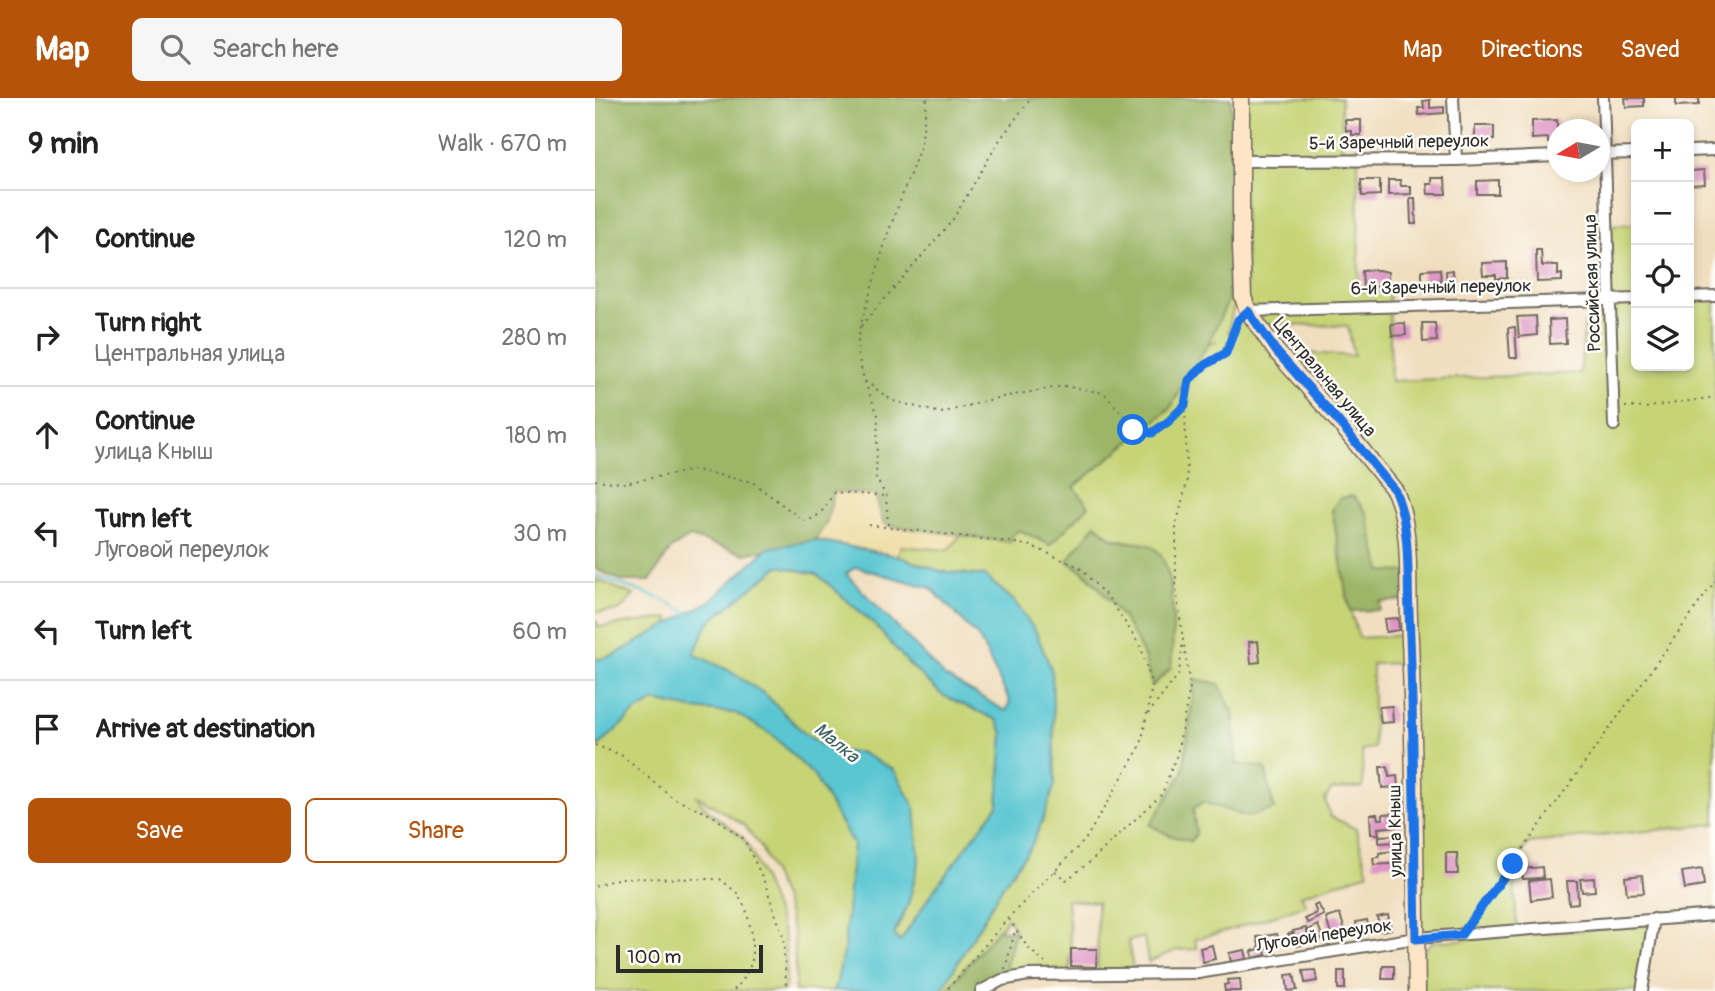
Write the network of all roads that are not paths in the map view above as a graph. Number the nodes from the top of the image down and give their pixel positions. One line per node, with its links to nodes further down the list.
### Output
1 (1241, 98): 11 (street, Центральная улица)
2 (1453, 98): 10 (street)
3 (1603, 98): 4 (street, Российская улица)
4 (1603, 119)
5 (1715, 150): 6 (street)
6 (1694, 151)
7 (1631, 153): 8 (street)
8 (1610, 154)
9 (1547, 156): 10 (street, 5-й Заречный переулок)
10 (1456, 160): 11 (street, 5-й Заречный переулок)
11 (1241, 161): 17 (street, Центральная улица)
12 (1604, 182): 16 (street, Российская улица)
13 (1715, 296): 14 (street)
14 (1694, 297)
15 (1631, 299): 16 (street, 6-й Заречный переулок)
16 (1611, 300): 17 (street, 6-й Заречный переулок); 18 (street, Российская улица)
17 (1248, 311): 19 (street, Центральная улица)
18 (1614, 425)
19 (1412, 671): 22 (street, улица Кныш)
20 (1715, 915): 21 (street, Луговой переулок)
21 (1654, 919): 22 (street, Луговой переулок); 25 (street)
22 (1416, 939): 23 (street, Луговой переулок); 24 (street, улица Кныш)
23 (982, 990)
24 (1417, 991)
25 (1642, 991)

